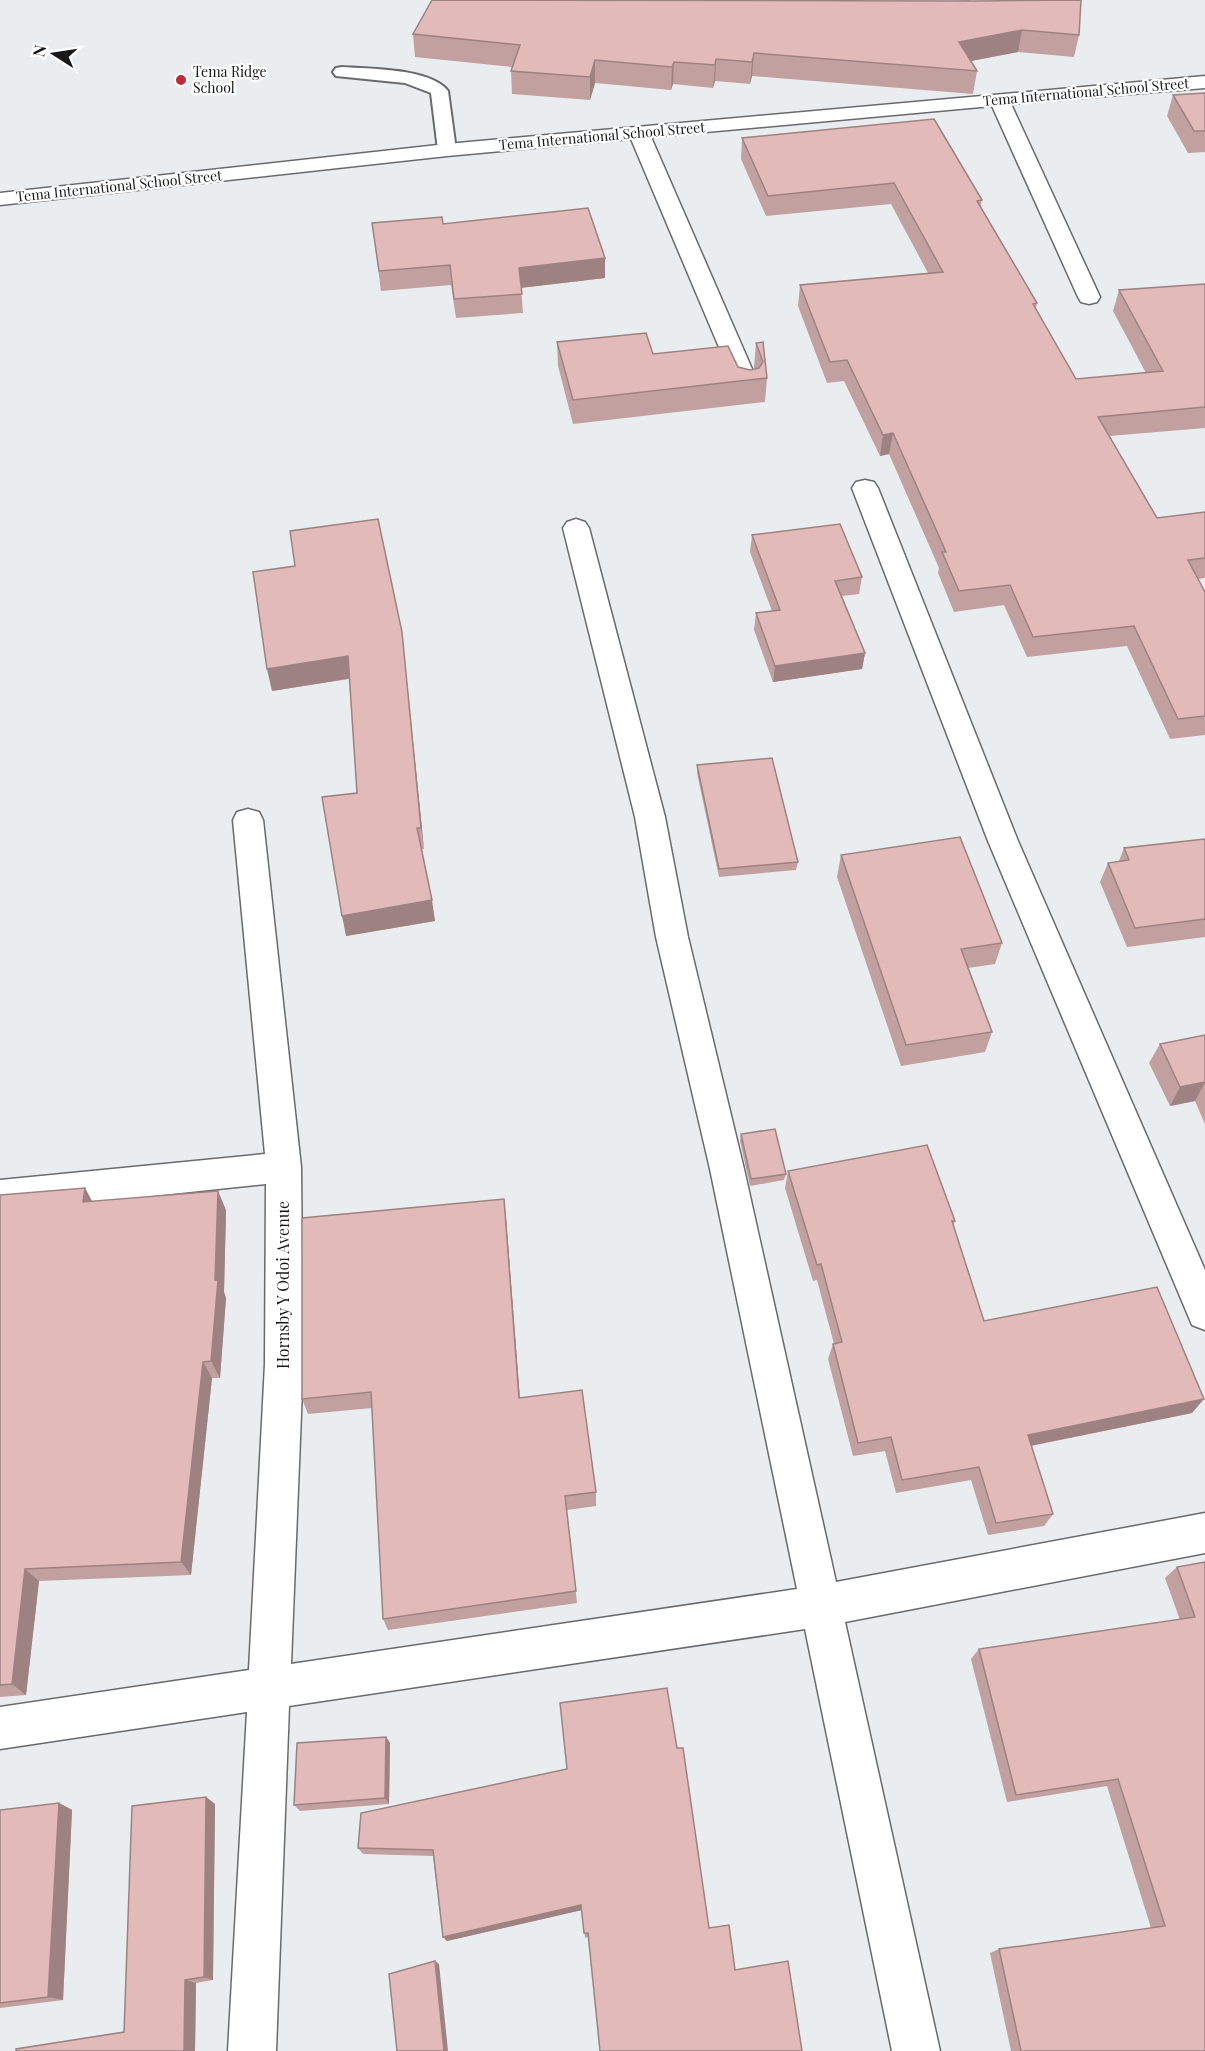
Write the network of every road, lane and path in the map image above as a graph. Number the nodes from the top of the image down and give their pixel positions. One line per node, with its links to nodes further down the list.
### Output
1 (342, 72): 5 (lane)
2 (1205, 82): 3 (street, Tema International School Street)
3 (999, 99): 4 (street, Tema International School Street); 7 (street)
4 (638, 132): 5 (street, Tema International School Street); 8 (street)
5 (447, 150): 6 (street, Tema International School Street)
6 (0, 199)
7 (1089, 297)
8 (747, 385)
9 (865, 488): 14 (street)
10 (576, 528): 16 (street)
11 (248, 820): 12 (street, Hornsby Y Odoi Avenue)
12 (284, 1167): 13 (street); 17 (street, Hornsby Y Odoi Avenue)
13 (0, 1196)
14 (1205, 1313)
15 (1205, 1533): 16 (street)
16 (819, 1606): 17 (street); 20 (street)
17 (268, 1688): 18 (street); 19 (street, Hornsby Y Odoi Avenue)
18 (0, 1728)
19 (252, 2051)
20 (916, 2051)

